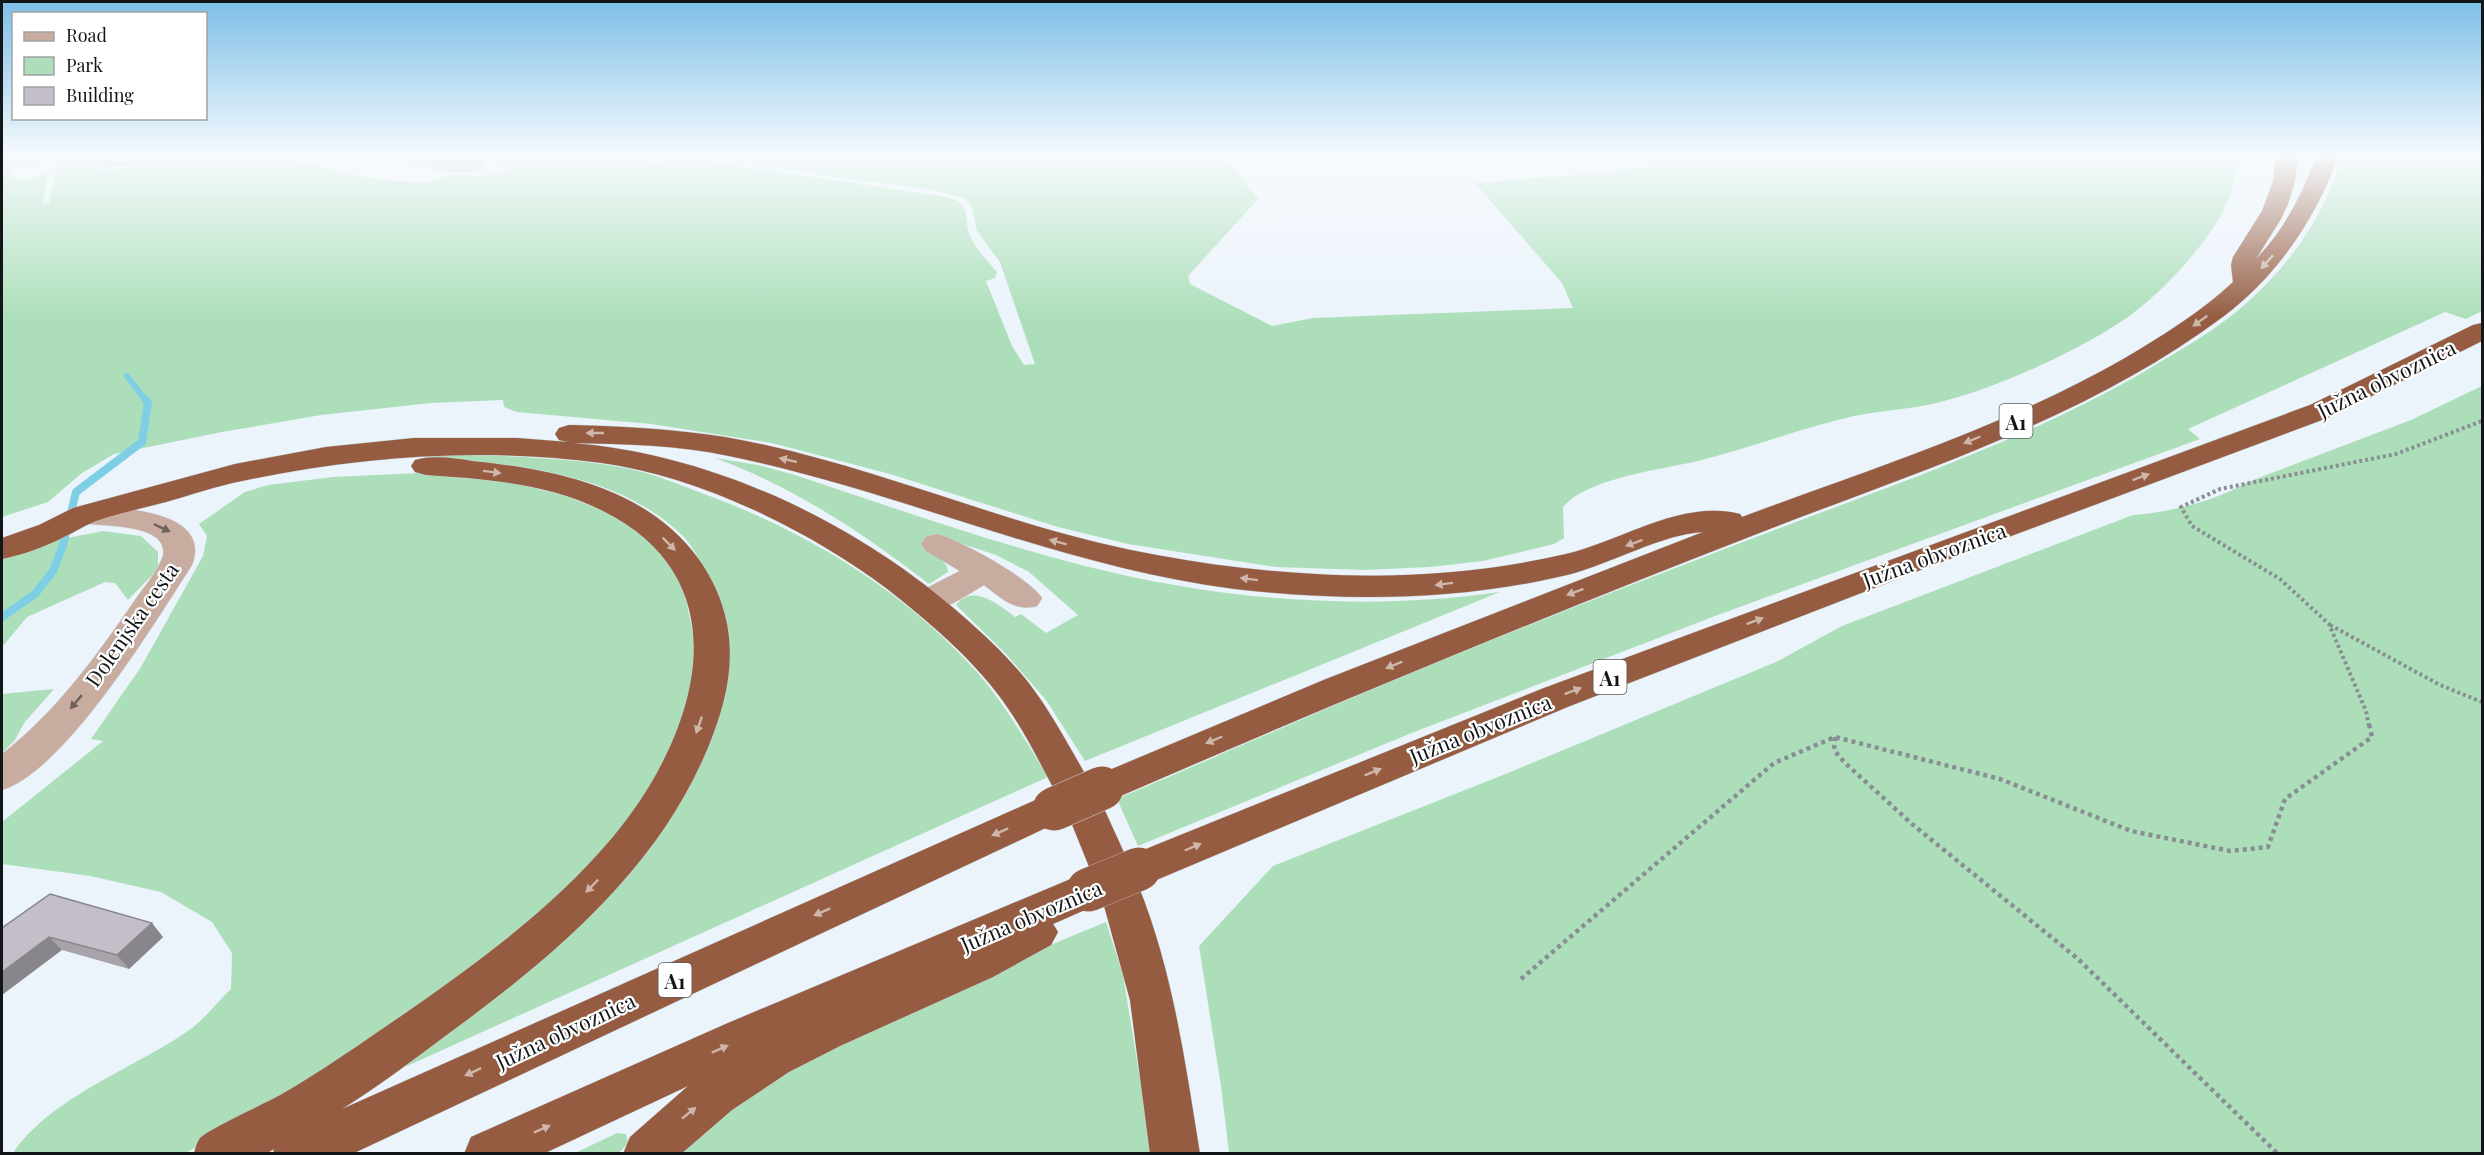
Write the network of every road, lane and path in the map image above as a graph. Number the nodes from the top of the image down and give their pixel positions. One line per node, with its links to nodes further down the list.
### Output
1 (2273, 211): 3 (highway)
2 (2305, 211): 3 (highway, Južna obvoznica, one-way to 3)
3 (2246, 285): 8 (highway, Južna obvoznica / A1, one-way to 8)
4 (2482, 332): 19 (highway, Južna obvoznica / A1, one-way to 4, bridge)
5 (2482, 421): 15 (path)
6 (474, 446): 7 (highway); 8 (highway, one-way to 6); 14 (highway)
7 (183, 487): 9 (highway); 21 (highway, one-way to 21)
8 (1767, 518): 22 (highway, Južna obvoznica / A1, one-way to 22, bridge)
9 (62, 522): 11 (highway); 18 (street, Dolenjska cesta, one-way to 18)
10 (937, 544): 12 (street)
11 (3, 545)
12 (985, 571): 13 (street); 14 (street)
13 (1025, 598)
14 (927, 603): 25 (highway)
15 (2329, 624): 16 (path); 17 (path)
16 (2482, 702)
17 (1835, 737): 20 (path); 26 (path)
18 (2, 775)
19 (1088, 890): 23 (highway, Južna obvoznica / A1, one-way to 19); 24 (highway, one-way to 19)
20 (1521, 979)
21 (218, 1154)
22 (297, 1154)
23 (488, 1154)
24 (647, 1154)
25 (1175, 1154)
26 (2278, 1154)

